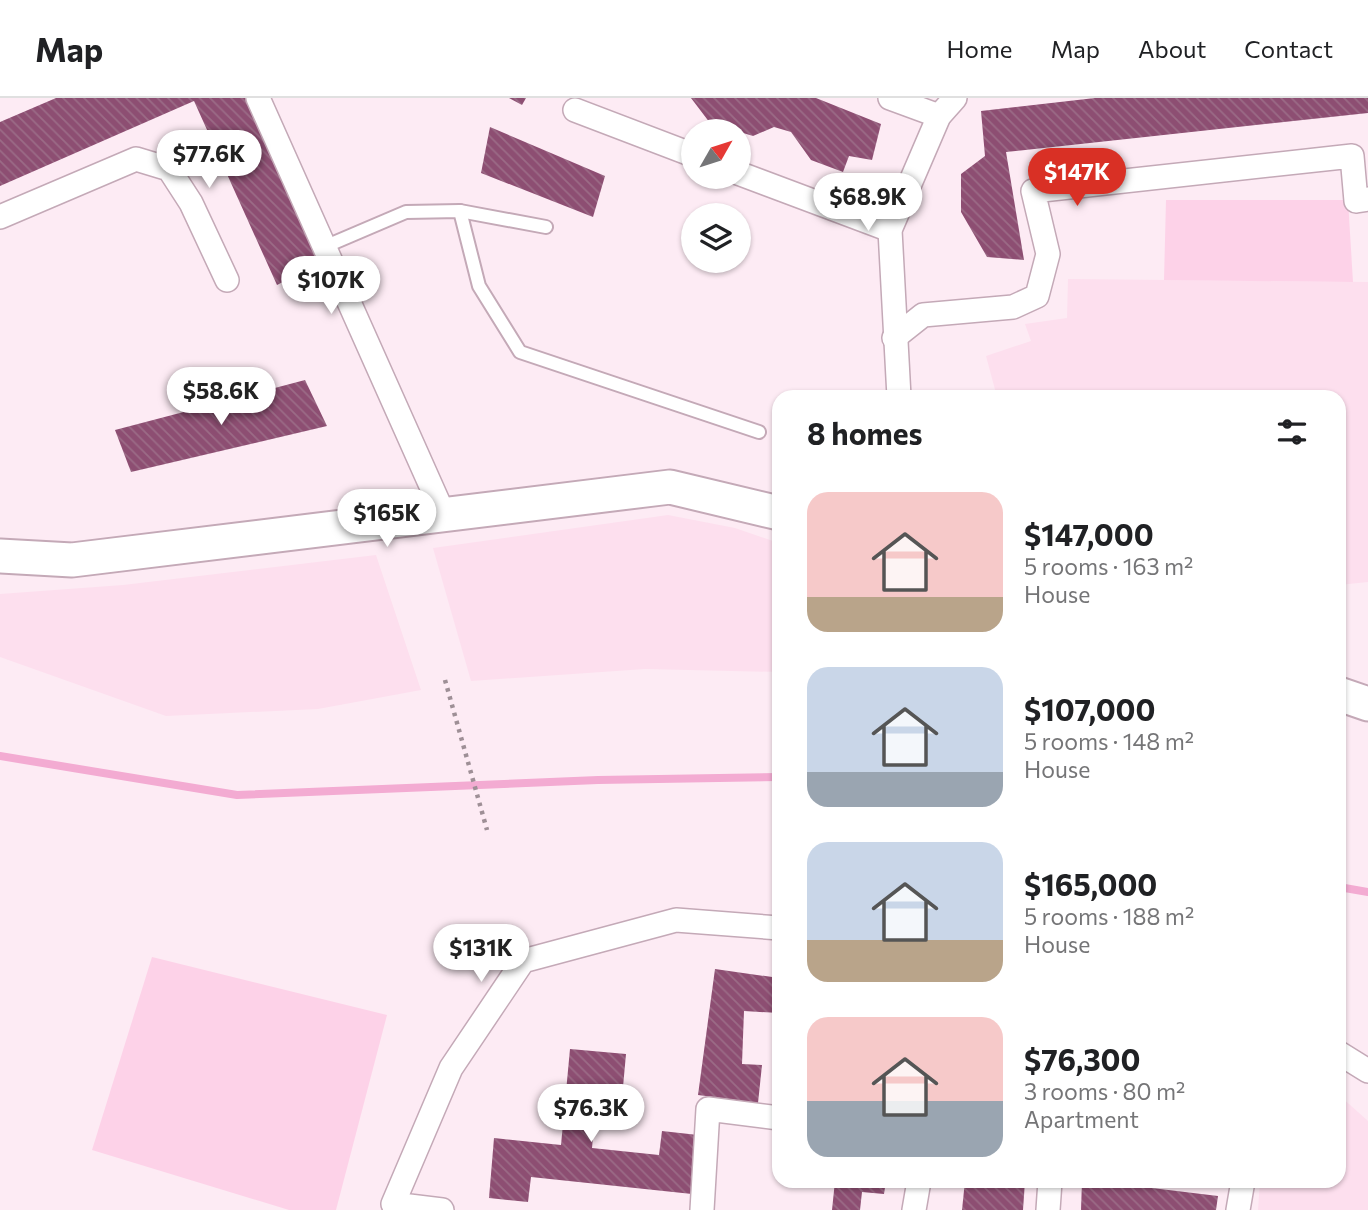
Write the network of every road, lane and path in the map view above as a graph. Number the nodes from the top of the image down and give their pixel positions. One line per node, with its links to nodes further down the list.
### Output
1 (258, 98): 13 (street)
2 (890, 98): 5 (street)
3 (955, 98): 5 (street)
4 (575, 110): 6 (street)
5 (939, 116): 12 (street)
6 (681, 150)
7 (751, 178): 12 (street)
8 (1368, 199): 15 (street)
9 (460, 211): 11 (lane); 13 (lane); 17 (lane)
10 (0, 217): 14 (street)
11 (546, 227)
12 (890, 230): 15 (street)
13 (324, 247): 19 (street)
14 (227, 280)
15 (894, 338): 16 (street)
16 (898, 390)
17 (759, 432)
18 (772, 511): 19 (main road)
19 (444, 515): 20 (main road)
20 (1, 554)
21 (445, 680): 24 (path)
22 (1346, 696): 23 (main road)
23 (1368, 704)
24 (487, 830)
25 (772, 927): 32 (street)
26 (1346, 1057): 27 (street)
27 (1368, 1071)
28 (772, 1117): 33 (street)
29 (918, 1188): 34 (street)
30 (1050, 1188): 35 (street)
31 (1242, 1188): 36 (street)
32 (442, 1210)
33 (702, 1210)
34 (915, 1210)
35 (1048, 1210)
36 (1238, 1210)

